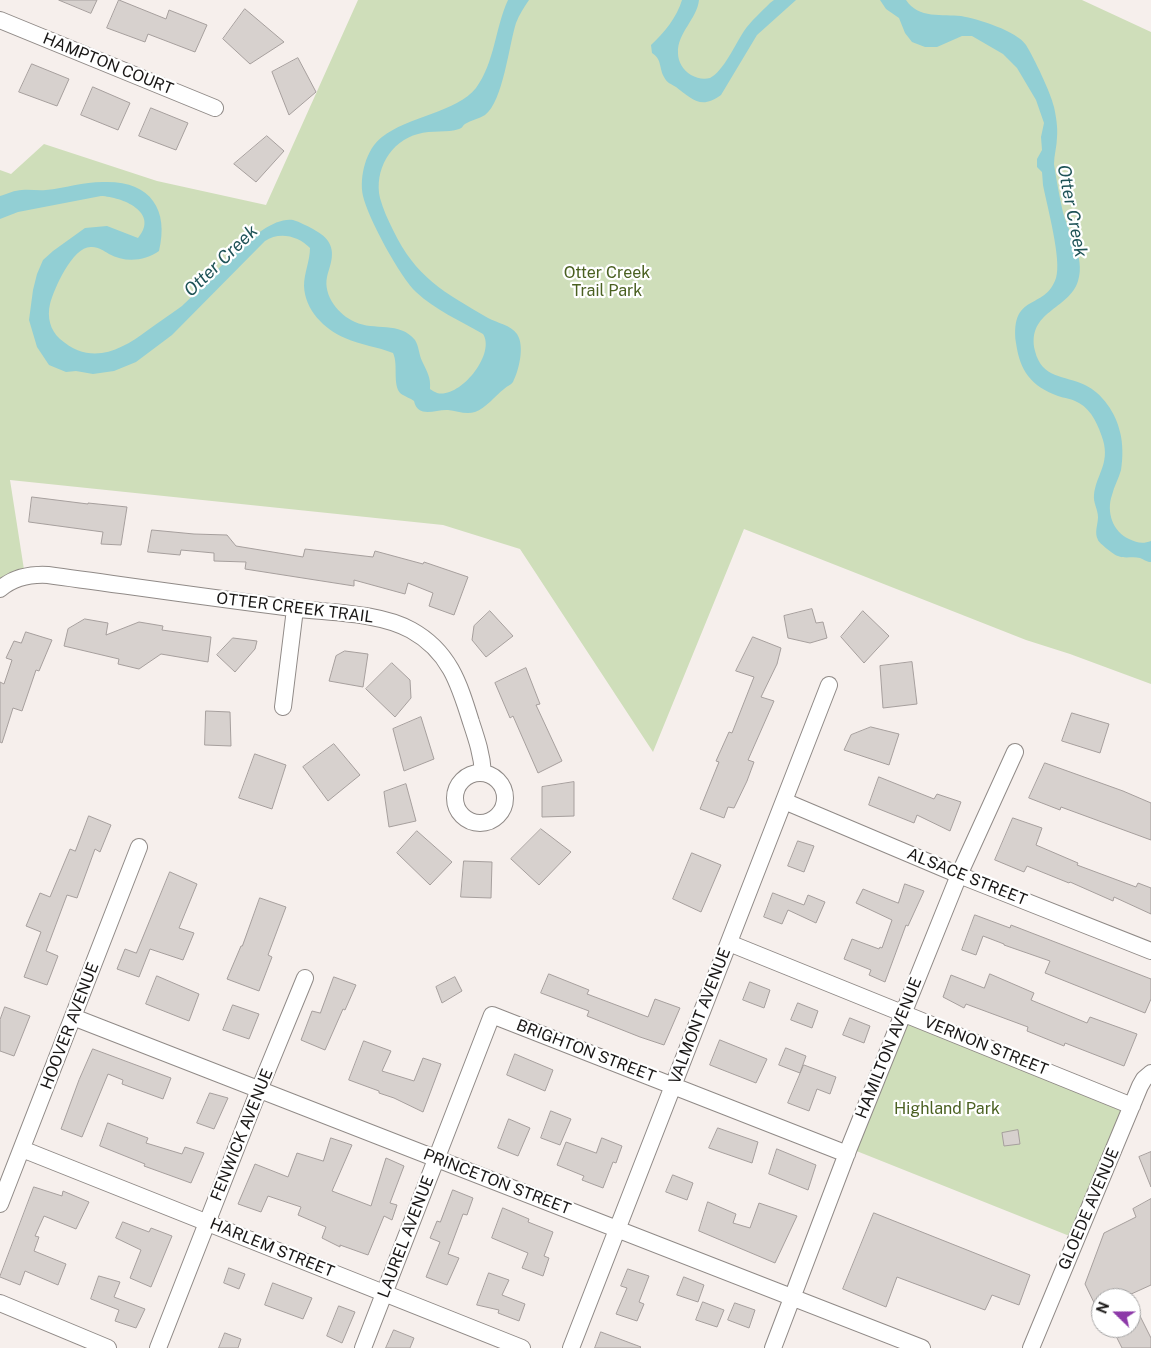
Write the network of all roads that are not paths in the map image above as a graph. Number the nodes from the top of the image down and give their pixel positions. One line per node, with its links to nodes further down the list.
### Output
1 (0, 20): 2 (street, HAMPTON COURT)
2 (215, 108)
3 (6, 585): 4 (street, OTTER CREEK TRAIL)
4 (295, 609): 6 (street); 8 (street, OTTER CREEK TRAIL)
5 (829, 684): 9 (street, VALMONT AVENUE)
6 (283, 707)
7 (1015, 752): 11 (street, HAMILTON AVENUE)
8 (483, 774)
9 (784, 801): 11 (street, ALSACE STREET); 12 (street, VALMONT AVENUE)
10 (139, 847): 17 (street, HOOVER AVENUE)
11 (960, 875): 13 (street, ALSACE STREET); 15 (street, HAMILTON AVENUE)
12 (729, 942): 15 (street, VERNON STREET); 19 (street, VALMONT AVENUE)
13 (1151, 951)
14 (305, 978): 20 (street, FENWICK AVENUE)
15 (904, 1014): 21 (street, VERNON STREET); 23 (street, HAMILTON AVENUE)
16 (492, 1015): 19 (street, BRIGHTON STREET); 24 (street, LAUREL AVENUE)
17 (72, 1017): 20 (street, PRINCETON STREET); 22 (street, HOOVER AVENUE)
18 (1151, 1073): 21 (street, GLOEDE AVENUE)
19 (674, 1085): 23 (street, BRIGHTON STREET); 27 (street, VALMONT AVENUE)
20 (259, 1090): 24 (street, PRINCETON STREET); 26 (street, FENWICK AVENUE)
21 (1132, 1106): 38 (street, GLOEDE AVENUE)
22 (22, 1149): 25 (street, HOOVER AVENUE); 26 (street, HARLEM STREET)
23 (847, 1154): 29 (street, HAMILTON AVENUE)
24 (436, 1158): 27 (street, PRINCETON STREET); 28 (street, LAUREL AVENUE)
25 (0, 1204)
26 (207, 1223): 28 (street, HARLEM STREET); 32 (street, FENWICK AVENUE)
27 (618, 1229): 29 (street, PRINCETON STREET); 35 (street, VALMONT AVENUE)
28 (384, 1293): 33 (street, LAUREL AVENUE); 34 (street, HARLEM STREET)
29 (792, 1297): 36 (street, HAMILTON AVENUE); 37 (street, PRINCETON STREET)
30 (0, 1304): 31 (street)
31 (108, 1348)
32 (158, 1348)
33 (363, 1348)
34 (522, 1348)
35 (571, 1348)
36 (773, 1348)
37 (922, 1348)
38 (1031, 1348)

